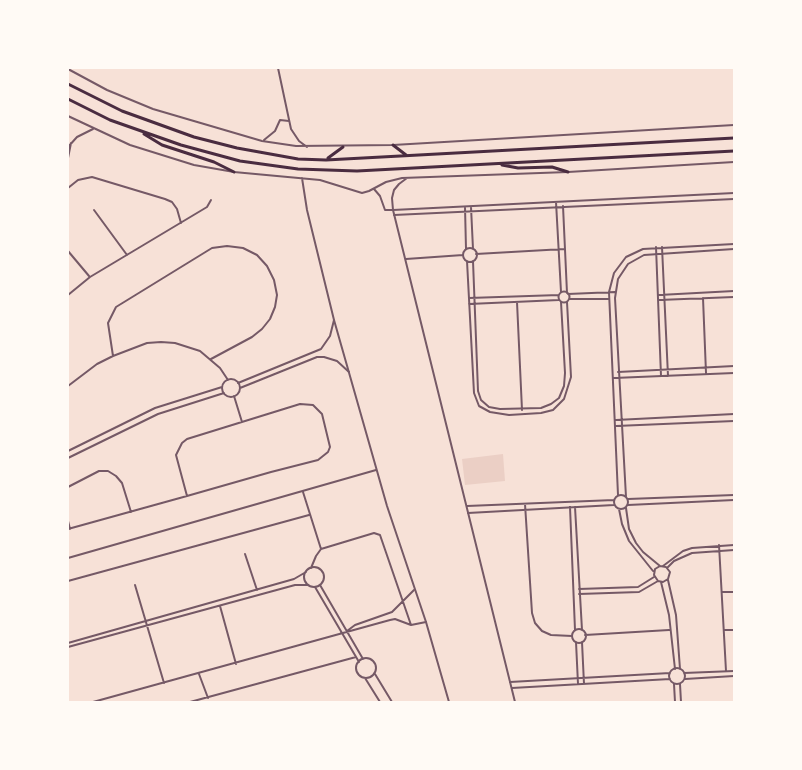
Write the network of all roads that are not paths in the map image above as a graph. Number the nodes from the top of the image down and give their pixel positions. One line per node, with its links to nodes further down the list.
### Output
1 (278, 68): 6 (street)
2 (68, 69): 11 (street)
3 (68, 84): 20 (highway)
4 (68, 99): 9 (highway)
5 (68, 116): 8 (street)
6 (289, 121): 11 (street); 15 (street)
7 (735, 125): 13 (street)
8 (93, 129): 12 (street); 23 (street)
9 (143, 133): 22 (highway); 23 (highway)
10 (735, 138): 18 (highway)
11 (262, 141): 15 (street)
12 (71, 142): 14 (street); 19 (street)
13 (393, 145): 16 (street); 18 (highway)
14 (68, 147)
15 (307, 147): 16 (street)
16 (343, 147): 20 (highway)
17 (735, 151): 22 (highway)
18 (408, 156): 20 (highway)
19 (68, 158)
20 (326, 160)
21 (735, 162): 24 (street)
22 (501, 164): 24 (highway)
23 (234, 172): 26 (street)
24 (568, 172): 25 (street)
25 (409, 177): 28 (street); 39 (street)
26 (302, 178): 28 (street); 83 (street)
27 (68, 188): 43 (street)
28 (374, 189): 39 (street)
29 (735, 193): 33 (street)
30 (735, 199): 36 (street)
31 (211, 200): 43 (street)
32 (556, 202): 33 (street); 35 (street); 37 (street)
33 (563, 202): 36 (street)
34 (465, 207): 35 (street); 39 (street); 40 (street)
35 (471, 207): 41 (street)
36 (563, 207): 37 (street); 50 (street)
37 (557, 208): 41 (street); 49 (street)
38 (94, 210): 56 (street)
39 (393, 210): 42 (street)
40 (465, 212): 41 (street); 42 (street); 47 (street)
41 (471, 212): 48 (street)
42 (394, 215): 58 (street)
43 (181, 223): 56 (street)
44 (735, 244): 45 (street)
45 (662, 247): 46 (street); 54 (street)
46 (656, 248): 53 (street); 63 (street)
47 (466, 249): 48 (street); 57 (street)
48 (472, 249): 55 (street)
49 (558, 249): 50 (street); 55 (street); 67 (street)
50 (564, 249): 65 (street)
51 (735, 249): 54 (street)
52 (68, 251): 61 (street)
53 (657, 253): 54 (street); 64 (street); 68 (street)
54 (662, 253): 69 (street)
55 (476, 254): 60 (street)
56 (127, 255): 61 (street)
57 (463, 255): 58 (street); 59 (street)
58 (405, 259): 136 (street)
59 (467, 261): 60 (street); 71 (street)
60 (473, 261): 72 (street)
61 (90, 277): 66 (street)
62 (735, 291): 69 (street)
63 (609, 292): 64 (street); 65 (street); 73 (street)
64 (615, 292): 74 (street)
65 (568, 293): 67 (street); 79 (street)
66 (68, 294)
67 (560, 294): 72 (street); 78 (street)
68 (658, 295): 69 (street); 76 (street)
69 (665, 295): 77 (street)
70 (735, 297): 75 (street)
71 (469, 298): 72 (street); 81 (street)
72 (474, 298): 82 (street)
73 (609, 298): 74 (street); 79 (street); 91 (street)
74 (615, 298): 92 (street)
75 (703, 298): 77 (street); 87 (street)
76 (659, 300): 77 (street); 89 (street)
77 (666, 300): 88 (street)
78 (560, 301): 79 (street); 80 (street); 108 (street)
79 (568, 301): 111 (street)
80 (517, 302): 82 (street); 108 (street)
81 (469, 304): 82 (street); 100 (street)
82 (475, 304): 101 (street)
83 (334, 320): 90 (street); 102 (street)
84 (113, 356): 85 (street); 85 (street); 103 (street)
85 (211, 359): 99 (street)
86 (735, 366): 87 (street)
87 (706, 368): 88 (street); 94 (street)
88 (668, 369): 89 (street); 96 (street)
89 (661, 370): 92 (street); 95 (street)
90 (349, 372): 105 (street); 121 (street)
91 (614, 372): 92 (street); 97 (street)
92 (619, 372): 98 (street)
93 (735, 373): 94 (street)
94 (706, 374): 96 (street)
95 (662, 376): 96 (street); 98 (street)
96 (668, 376)
97 (614, 378): 98 (street); 113 (street)
98 (619, 378): 114 (street)
99 (228, 380): 102 (street); 104 (street)
100 (473, 381): 101 (street); 110 (street)
101 (478, 381): 109 (street)
102 (238, 383): 105 (street)
103 (68, 386)
104 (222, 387): 106 (street); 119 (street)
105 (240, 388): 107 (street)
106 (224, 393): 107 (street); 120 (street)
107 (234, 396): 116 (street)
108 (522, 408): 109 (street); 111 (street)
109 (500, 409): 110 (street)
110 (499, 414): 111 (street)
111 (522, 414)
112 (735, 414): 114 (street)
113 (616, 420): 114 (street); 117 (street)
114 (622, 420): 118 (street)
115 (735, 421): 118 (street)
116 (242, 422): 127 (street); 127 (street)
117 (616, 426): 118 (street); 124 (street)
118 (622, 426): 128 (street)
119 (68, 451)
120 (68, 458)
121 (377, 470): 123 (street); 166 (street)
122 (68, 487): 141 (street)
123 (303, 492): 143 (street); 152 (street)
124 (618, 495): 128 (street); 129 (street)
125 (716, 495): 126 (street); 128 (street); 131 (street)
126 (735, 495)
127 (188, 496): 141 (street)
128 (627, 498): 135 (street)
129 (614, 500): 132 (street); 134 (street)
130 (735, 500): 131 (street)
131 (716, 501): 135 (street)
132 (573, 502): 133 (street); 137 (street)
133 (525, 504): 136 (street); 140 (street)
134 (614, 505): 137 (street); 139 (street)
135 (628, 505): 138 (street)
136 (466, 506): 142 (street)
137 (573, 507): 140 (street); 168 (street); 169 (street)
138 (626, 508): 139 (street); 153 (street)
139 (619, 509): 156 (street)
140 (526, 510): 142 (street); 189 (street)
141 (131, 512): 145 (street)
142 (468, 513): 213 (street)
143 (309, 515): 148 (street); 160 (street)
144 (68, 521): 145 (street)
145 (69, 529)
146 (719, 545): 147 (street); 150 (street); 153 (street)
147 (735, 545)
148 (321, 549): 154 (street); 172 (street)
149 (735, 550): 150 (street)
150 (719, 551): 155 (street); 170 (street)
151 (245, 554): 167 (street)
152 (68, 558)
153 (661, 566): 155 (street); 156 (street)
154 (311, 568): 157 (street); 164 (street)
155 (667, 568): 159 (street)
156 (654, 571): 158 (street)
157 (306, 572): 163 (street); 167 (street)
158 (654, 577): 161 (street); 169 (street)
159 (668, 579): 161 (street); 200 (street)
160 (68, 581)
161 (659, 581): 169 (street); 182 (street)
162 (135, 585): 176 (street)
163 (308, 585): 165 (street); 173 (street)
164 (320, 585): 165 (street); 185 (street)
165 (315, 587): 186 (street)
166 (415, 589): 172 (street); 177 (street)
167 (257, 590): 176 (street)
168 (574, 591): 169 (street); 180 (street)
169 (579, 591): 181 (street)
170 (722, 592): 171 (street); 183 (street)
171 (735, 592)
172 (403, 600): 174 (street); 178 (street)
173 (220, 606): 179 (street); 198 (street)
174 (392, 612): 175 (street); 185 (street)
175 (395, 619): 178 (street); 185 (street)
176 (145, 621): 179 (street); 187 (street)
177 (426, 622): 178 (street); 225 (street)
178 (411, 625)
179 (146, 626): 190 (street); 214 (street)
180 (575, 630): 181 (street); 189 (street)
181 (582, 630): 188 (street)
182 (670, 630): 188 (street); 199 (street)
183 (724, 630): 184 (street); 202 (street)
184 (735, 630)
185 (347, 631): 186 (street); 196 (street)
186 (342, 633): 195 (street); 198 (street)
187 (98, 634): 190 (street); 193 (street)
188 (585, 635): 192 (street)
189 (572, 636): 191 (street)
190 (99, 639): 194 (street)
191 (576, 642): 192 (street); 210 (street)
192 (582, 642): 208 (street)
193 (68, 643)
194 (68, 647)
195 (356, 657): 197 (street); 220 (street)
196 (363, 659): 197 (street); 203 (street)
197 (359, 662): 209 (street)
198 (236, 664): 206 (street)
199 (675, 669): 200 (street); 204 (street)
200 (680, 669): 205 (street)
201 (735, 670): 202 (street)
202 (726, 671): 205 (street)
203 (374, 673): 209 (street); 224 (street)
204 (670, 673): 208 (street); 212 (street)
205 (684, 673): 211 (street)
206 (199, 674): 214 (street); 220 (street)
207 (735, 676): 211 (street)
208 (584, 677): 210 (street); 216 (street)
209 (365, 678): 223 (street)
210 (577, 678): 213 (street); 215 (street)
211 (685, 679): 218 (street)
212 (670, 680): 216 (street); 217 (street)
213 (510, 682): 219 (street)
214 (164, 683): 221 (street)
215 (578, 684): 216 (street); 219 (street)
216 (584, 684)
217 (674, 684): 218 (street); 227 (street)
218 (680, 684): 228 (street)
219 (512, 688): 226 (street)
220 (208, 698): 222 (street)
221 (93, 702)
222 (190, 702)
223 (380, 702)
224 (392, 702)
225 (449, 702)
226 (515, 702)
227 (675, 702)
228 (681, 702)

